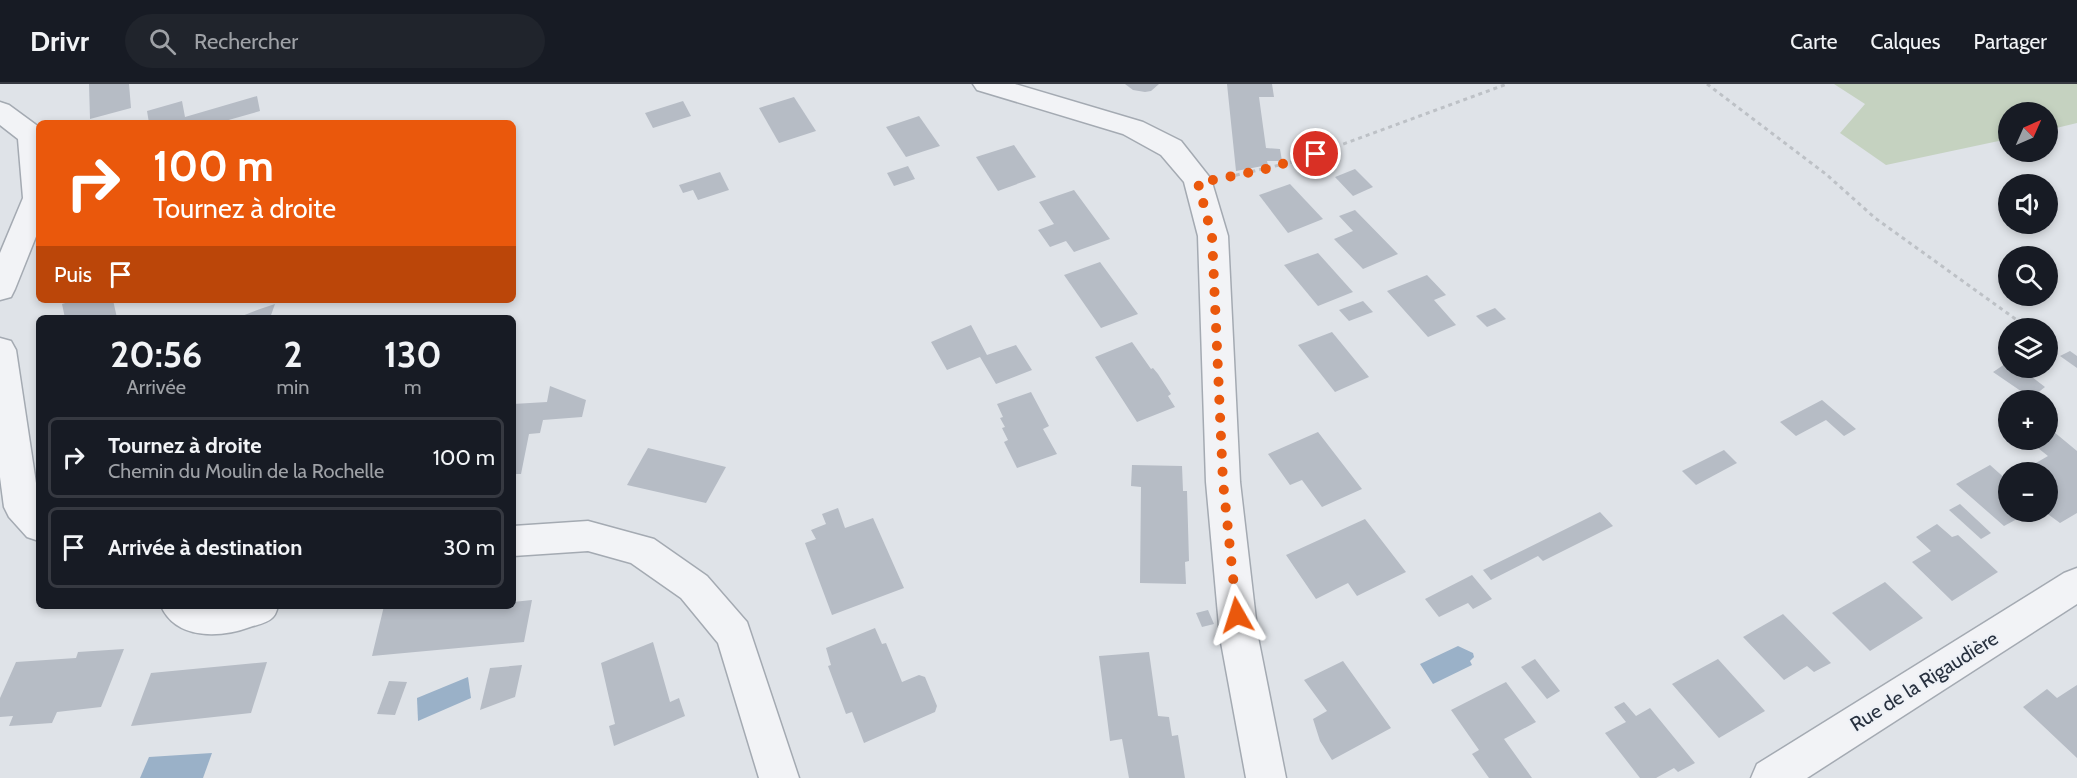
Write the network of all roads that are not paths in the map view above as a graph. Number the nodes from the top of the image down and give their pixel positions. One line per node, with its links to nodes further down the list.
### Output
1 (986, 84): 13 (street)
2 (0, 111): 3 (street)
3 (36, 188)
4 (36, 200): 5 (street)
5 (0, 289)
6 (0, 350): 7 (street)
7 (36, 523)
8 (516, 541): 12 (street)
9 (2077, 584): 14 (street, Rue de la Rigaudière)
10 (182, 609): 11 (street)
11 (251, 609)
12 (779, 778)
13 (1266, 778)
14 (1771, 778)

